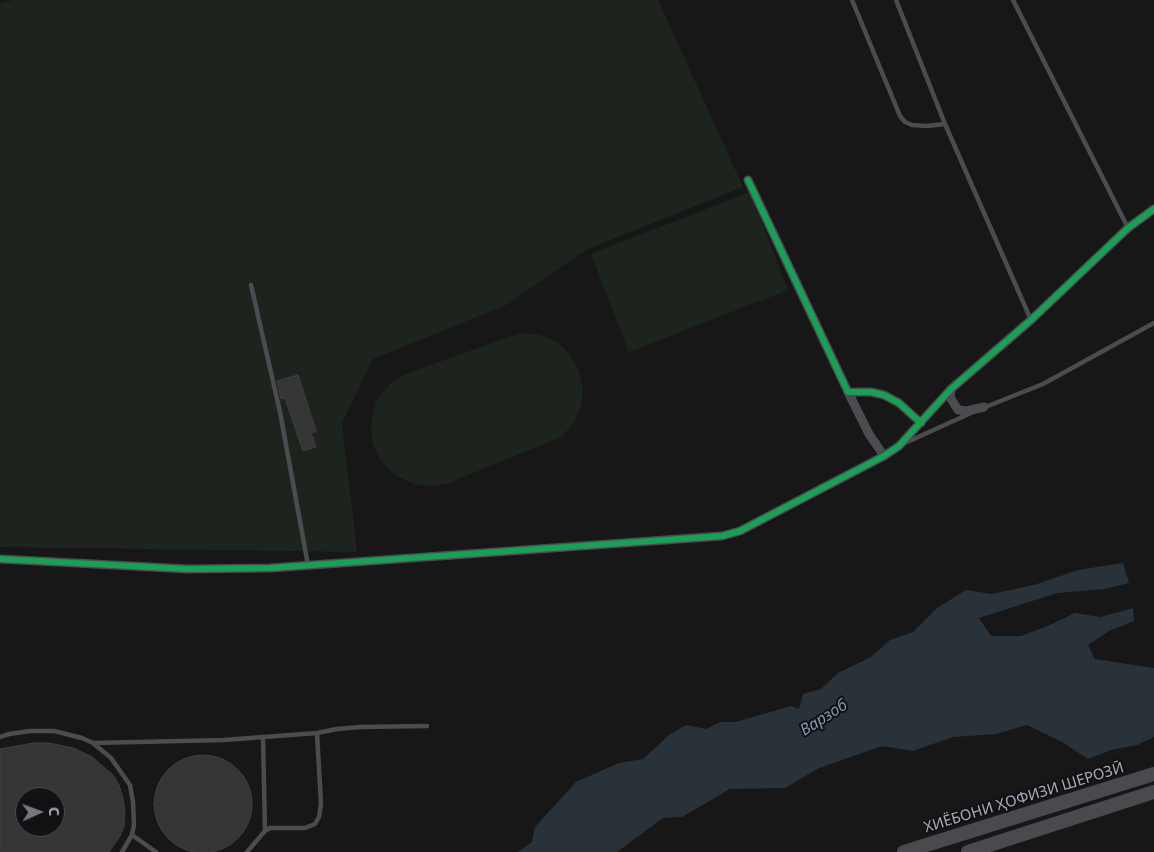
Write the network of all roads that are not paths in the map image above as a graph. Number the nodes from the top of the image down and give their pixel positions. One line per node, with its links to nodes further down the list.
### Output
1 (852, 0): 4 (lane)
2 (896, 0): 4 (lane)
3 (1013, 0): 7 (lane)
4 (945, 124): 9 (lane)
5 (748, 180): 12 (street)
6 (1154, 209): 7 (street)
7 (1128, 228): 9 (street)
8 (251, 285): 18 (lane)
9 (1031, 320): 11 (street)
10 (1154, 322): 13 (lane)
11 (951, 389): 13 (street); 14 (street)
12 (848, 392): 14 (street); 16 (street)
13 (984, 407): 15 (lane)
14 (921, 423): 15 (street)
15 (900, 446): 16 (street)
16 (884, 456): 18 (street)
17 (0, 559): 18 (street)
18 (308, 566)
19 (428, 726): 20 (lane)
20 (317, 733): 22 (lane); 26 (lane)
21 (0, 737): 23 (lane)
22 (263, 737): 23 (lane); 26 (lane)
23 (93, 744): 27 (lane)
24 (1154, 774): 31 (main road, ХИЁБОНИ ҲОФИЗИ ШЕРОЗӢ)
25 (1154, 792): 32 (main road)
26 (265, 831): 30 (lane)
27 (132, 835): 28 (lane); 29 (lane)
28 (122, 852)
29 (156, 852)
30 (247, 852)
31 (904, 852)
32 (968, 852)

